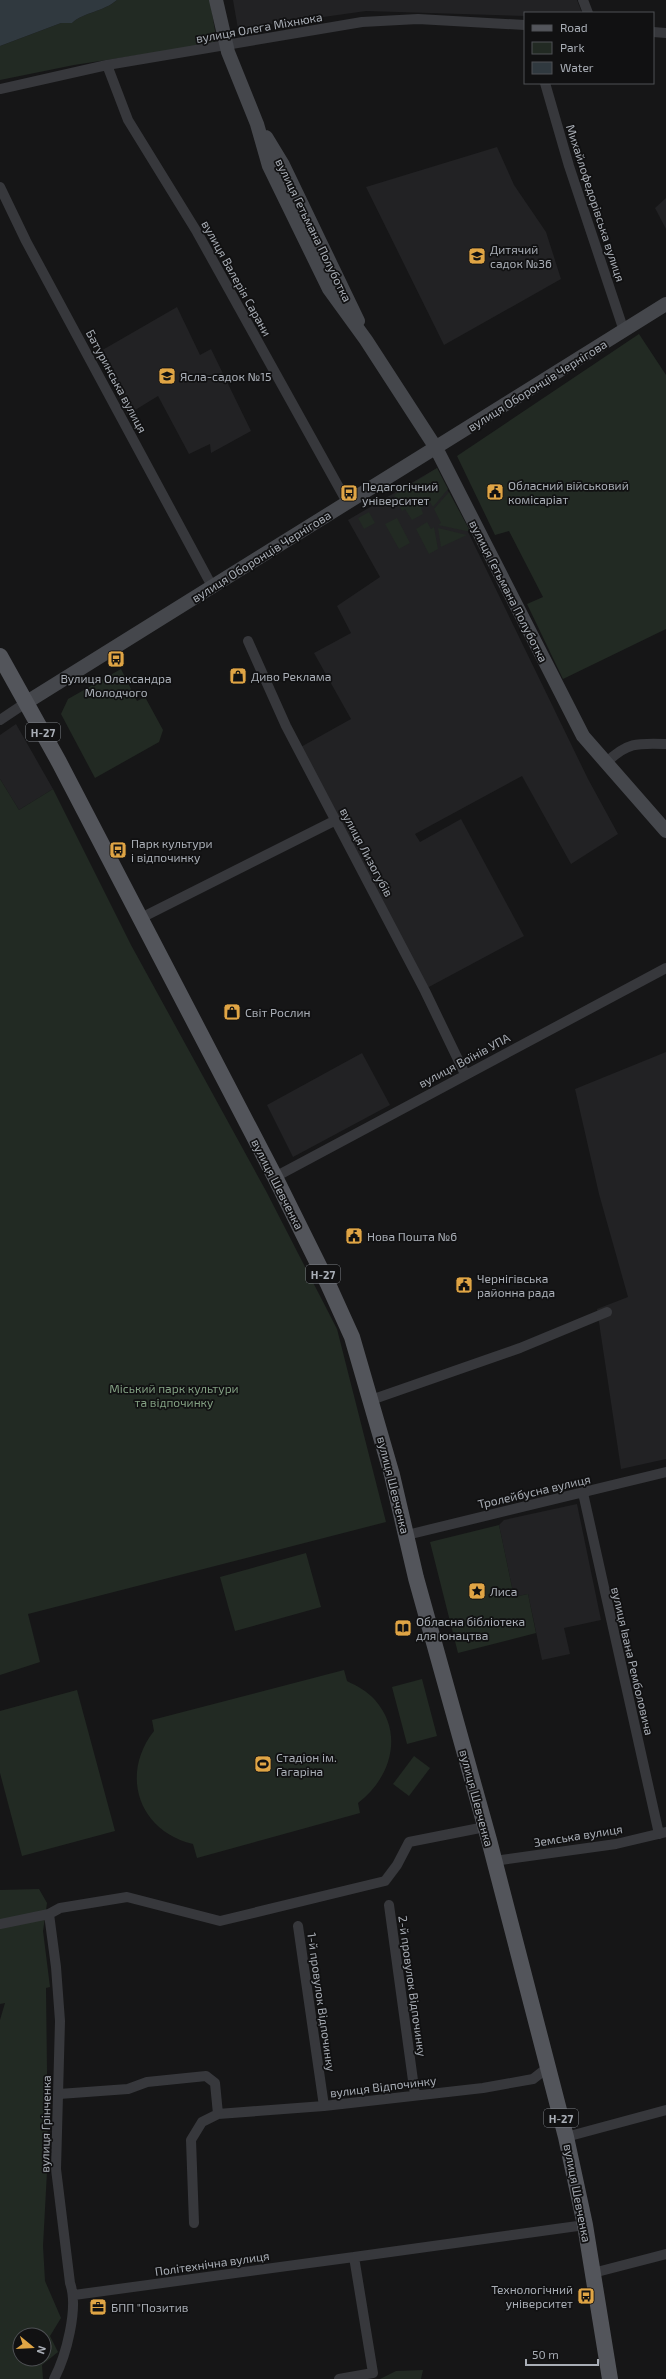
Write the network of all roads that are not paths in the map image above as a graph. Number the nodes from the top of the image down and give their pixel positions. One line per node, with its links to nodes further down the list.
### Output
1 (216, 0): 7 (street, вулиця Гетьмана Полуботка)
2 (583, 0): 3 (street)
3 (588, 12)
4 (524, 25): 7 (street, вулиця Олега Міхнюка)
5 (654, 32): 6 (street)
6 (666, 33)
7 (226, 46): 8 (street, вулиця Олега Міхнюка); 14 (street, вулиця Гетьмана Полуботка)
8 (107, 65): 10 (street, вулиця Олега Міхнюка); 15 (street, вулиця Валерія Сарани)
9 (545, 84): 13 (street, Михайлофедорівська вулиця)
10 (0, 89)
11 (0, 187): 16 (street, Батуринська вулиця)
12 (666, 304): 13 (street, вулиця Оборонців Чернігова)
13 (624, 331): 14 (street, вулиця Оборонців Чернігова)
14 (436, 448): 15 (street, вулиця Оборонців Чернігова); 22 (street, вулиця Гетьмана Полуботка)
15 (347, 502): 16 (street, вулиця Оборонців Чернігова)
16 (213, 588): 19 (street, вулиця Оборонців Чернігова)
17 (248, 640): 23 (street, вулиця Лизогубів)
18 (0, 656): 19 (main road, вулиця Шевченка / Н-27)
19 (27, 702): 20 (street, вулиця Оборонців Чернігова); 25 (main road, вулиця Шевченка / Н-27)
20 (0, 720)
21 (666, 744): 22 (street)
22 (606, 763): 24 (street, вулиця Гетьмана Полуботка)
23 (336, 820): 25 (street); 27 (street, вулиця Лизогубів)
24 (666, 831)
25 (139, 919): 28 (main road, вулиця Шевченка / Н-27)
26 (666, 968): 27 (street, вулиця Воїнів УПА)
27 (465, 1074): 28 (street, вулиця Воїнів УПА)
28 (275, 1177): 30 (main road, вулиця Шевченка / Н-27)
29 (607, 1312): 30 (street)
30 (372, 1400): 33 (main road, вулиця Шевченка / Н-27)
31 (666, 1472): 32 (street, Тролейбусна вулиця)
32 (583, 1493): 33 (street, Тролейбусна вулиця); 35 (street, вулиця Івана Ремболовича)
33 (407, 1535): 34 (main road, вулиця Шевченка / Н-27)
34 (485, 1827): 36 (main road, вулиця Шевченка / Н-27); 38 (street)
35 (662, 1833): 36 (street, Земська вулиця)
36 (494, 1861): 41 (main road, вулиця Шевченка / Н-27)
37 (389, 1905): 43 (street, 2-й провулок Відпочинку)
38 (49, 1914): 39 (street); 42 (street, вулиця Грінченка)
39 (0, 1924)
40 (298, 1926): 44 (street, 1-й провулок Відпочинку)
41 (547, 2068): 43 (street, вулиця Відпочинку); 47 (main road, вулиця Шевченка / Н-27)
42 (59, 2094): 46 (street); 53 (street, вулиця Грінченка)
43 (415, 2095): 44 (street, вулиця Відпочинку)
44 (324, 2106): 46 (street, вулиця Відпочинку)
45 (666, 2110): 47 (street)
46 (218, 2114): 48 (street, вулиця Відпочинку)
47 (566, 2137): 49 (main road, вулиця Шевченка / Н-27)
48 (194, 2223)
49 (585, 2225): 51 (street, Політехнічна вулиця); 52 (main road, вулиця Шевченка / Н-27)
50 (666, 2254): 52 (street)
51 (354, 2257): 53 (street, Політехнічна вулиця); 55 (street)
52 (593, 2273): 56 (main road, вулиця Шевченка / Н-27)
53 (74, 2294): 54 (street, вулиця Грінченка)
54 (54, 2379)
55 (339, 2379)
56 (610, 2379)

